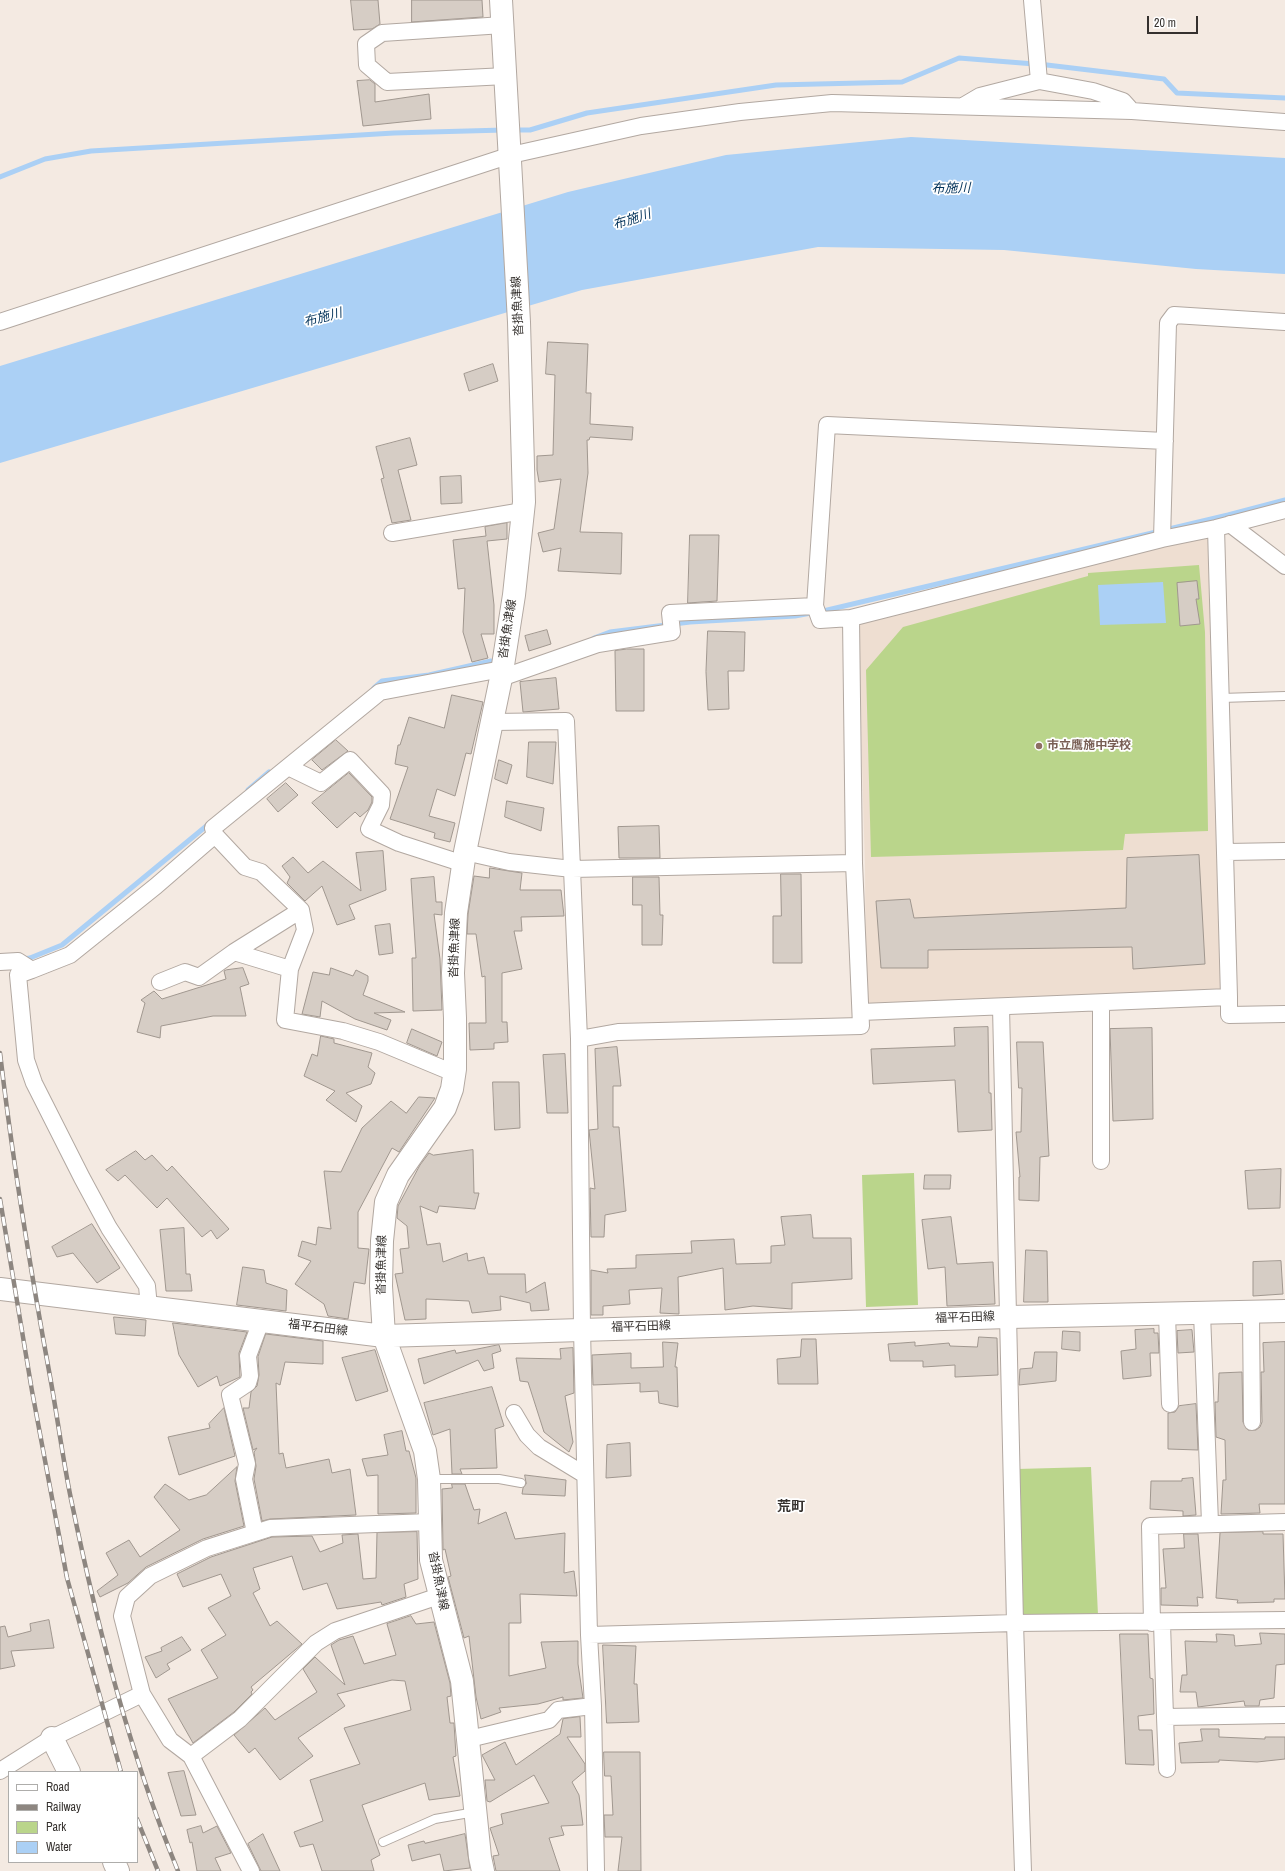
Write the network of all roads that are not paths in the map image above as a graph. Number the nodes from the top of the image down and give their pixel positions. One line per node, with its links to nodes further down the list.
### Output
1 (501, 0): 3 (main road, 沓掛魚津線)
2 (1032, 0): 5 (street)
3 (503, 25): 4 (main road, 沓掛魚津線); 4 (street)
4 (506, 76): 9 (main road, 沓掛魚津線)
5 (1039, 81): 6 (street); 7 (street)
6 (963, 106): 7 (street); 9 (street)
7 (1132, 111): 8 (street)
8 (1285, 122)
9 (510, 155): 10 (street); 14 (main road, 沓掛魚津線)
10 (0, 322)
11 (1285, 322): 12 (street)
12 (1165, 441): 17 (street); 19 (street)
13 (1285, 510): 15 (street)
14 (523, 511): 16 (street); 21 (main road, 沓掛魚津線)
15 (1223, 526): 17 (street); 18 (street); 23 (street)
16 (392, 533)
17 (1162, 539): 20 (street)
18 (1285, 566)
19 (815, 606): 20 (street); 21 (street)
20 (851, 618): 30 (street)
21 (501, 674): 24 (main road, 沓掛魚津線); 25 (street)
22 (1285, 696): 23 (lane)
23 (1221, 698): 28 (street)
24 (493, 722): 29 (main road, 沓掛魚津線); 31 (street)
25 (288, 767): 26 (street); 29 (street)
26 (215, 834): 32 (street); 35 (street)
27 (1285, 851): 28 (street)
28 (1227, 852): 38 (street)
29 (464, 858): 31 (street); 44 (main road, 沓掛魚津線)
30 (854, 863): 31 (street); 41 (street)
31 (572, 869): 43 (street)
32 (302, 910): 33 (street); 36 (street)
33 (234, 952): 36 (street); 37 (street)
34 (0, 962): 35 (street)
35 (32, 970): 47 (street)
36 (290, 970): 44 (street)
37 (160, 982)
38 (1229, 997): 39 (street); 42 (street)
39 (1101, 1003): 40 (street); 45 (street)
40 (1001, 1007): 41 (street); 52 (street)
41 (861, 1012): 43 (street)
42 (1285, 1014)
43 (580, 1038): 54 (street)
44 (455, 1069): 55 (main road, 沓掛魚津線)
45 (1102, 1161)
46 (0, 1289): 47 (main road, 福平石田線)
47 (149, 1307): 53 (main road, 福平石田線)
48 (1285, 1311): 49 (main road, 福平石田線)
49 (1251, 1312): 50 (main road, 福平石田線); 58 (street)
50 (1202, 1313): 51 (main road, 福平石田線); 64 (street)
51 (1167, 1314): 52 (main road, 福平石田線); 56 (street)
52 (1009, 1316): 54 (main road, 福平石田線); 68 (street)
53 (261, 1321): 55 (main road, 福平石田線); 65 (street)
54 (582, 1329): 55 (main road, 福平石田線); 59 (street)
55 (384, 1336): 60 (main road, 沓掛魚津線)
56 (1170, 1404)
57 (514, 1413): 59 (street)
58 (1252, 1422)
59 (585, 1475): 70 (street)
60 (429, 1479): 61 (lane); 62 (main road, 沓掛魚津線)
61 (521, 1483)
62 (430, 1522): 65 (street); 66 (main road, 沓掛魚津線)
63 (1285, 1522): 64 (street)
64 (1210, 1523): 69 (street)
65 (255, 1533): 71 (street)
66 (439, 1596): 76 (main road, 沓掛魚津線); 77 (street)
67 (1285, 1620): 69 (street)
68 (1015, 1623): 69 (street); 70 (street); 86 (street)
69 (1157, 1623): 74 (street)
70 (589, 1635): 72 (street)
71 (142, 1694): 75 (street); 77 (street)
72 (593, 1706): 76 (street); 85 (street)
73 (1285, 1715): 74 (street)
74 (1165, 1717): 78 (street)
75 (52, 1738): 79 (street); 80 (main road)
76 (469, 1739): 81 (main road, 沓掛魚津線)
77 (191, 1756): 83 (street)
78 (1167, 1769)
79 (0, 1770)
80 (68, 1771)
81 (476, 1811): 82 (lane); 84 (main road, 沓掛魚津線)
82 (383, 1842)
83 (251, 1871)
84 (483, 1871)
85 (596, 1871)
86 (1023, 1871)

